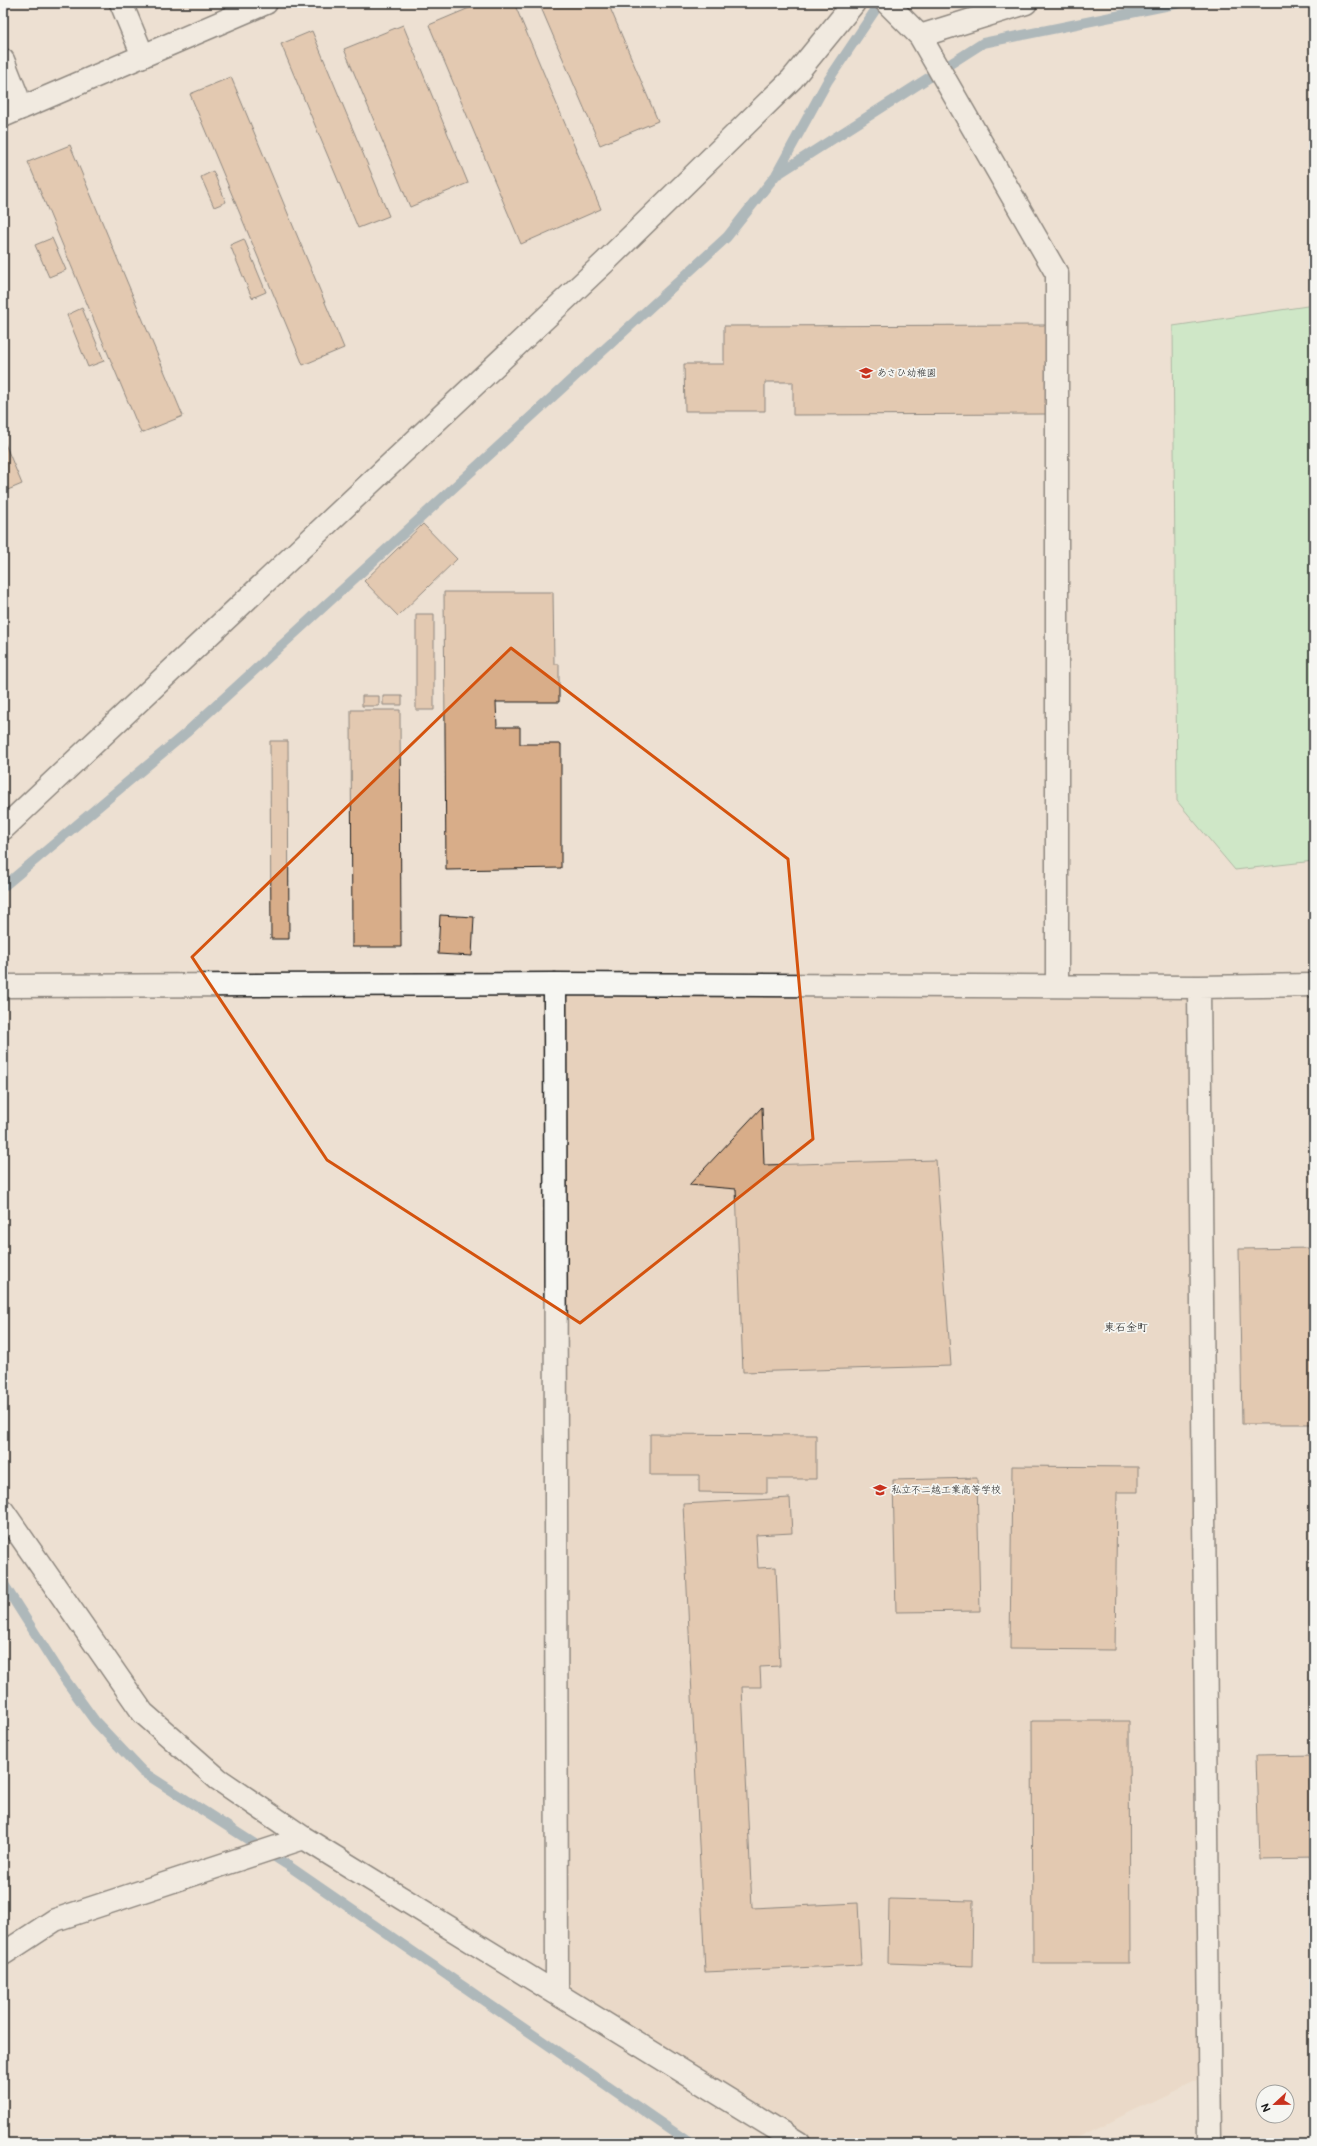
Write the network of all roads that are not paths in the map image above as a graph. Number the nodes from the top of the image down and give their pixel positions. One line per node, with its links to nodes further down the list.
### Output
1 (121, 3): 7 (street)
2 (266, 3): 7 (street)
3 (854, 3): 10 (street)
4 (887, 3): 6 (street)
5 (1026, 3): 6 (street)
6 (920, 36): 14 (street)
7 (143, 56): 9 (street)
8 (3, 60): 9 (street)
9 (12, 112)
10 (3, 829)
11 (555, 984): 13 (street); 14 (street); 19 (street)
12 (1314, 984): 15 (street)
13 (3, 986)
14 (1057, 986): 15 (street)
15 (1199, 987): 21 (street)
16 (3, 1511): 17 (street)
17 (304, 1838): 18 (street); 19 (street)
18 (3, 1954)
19 (557, 1992): 20 (street)
20 (799, 2143)
21 (1210, 2143)

